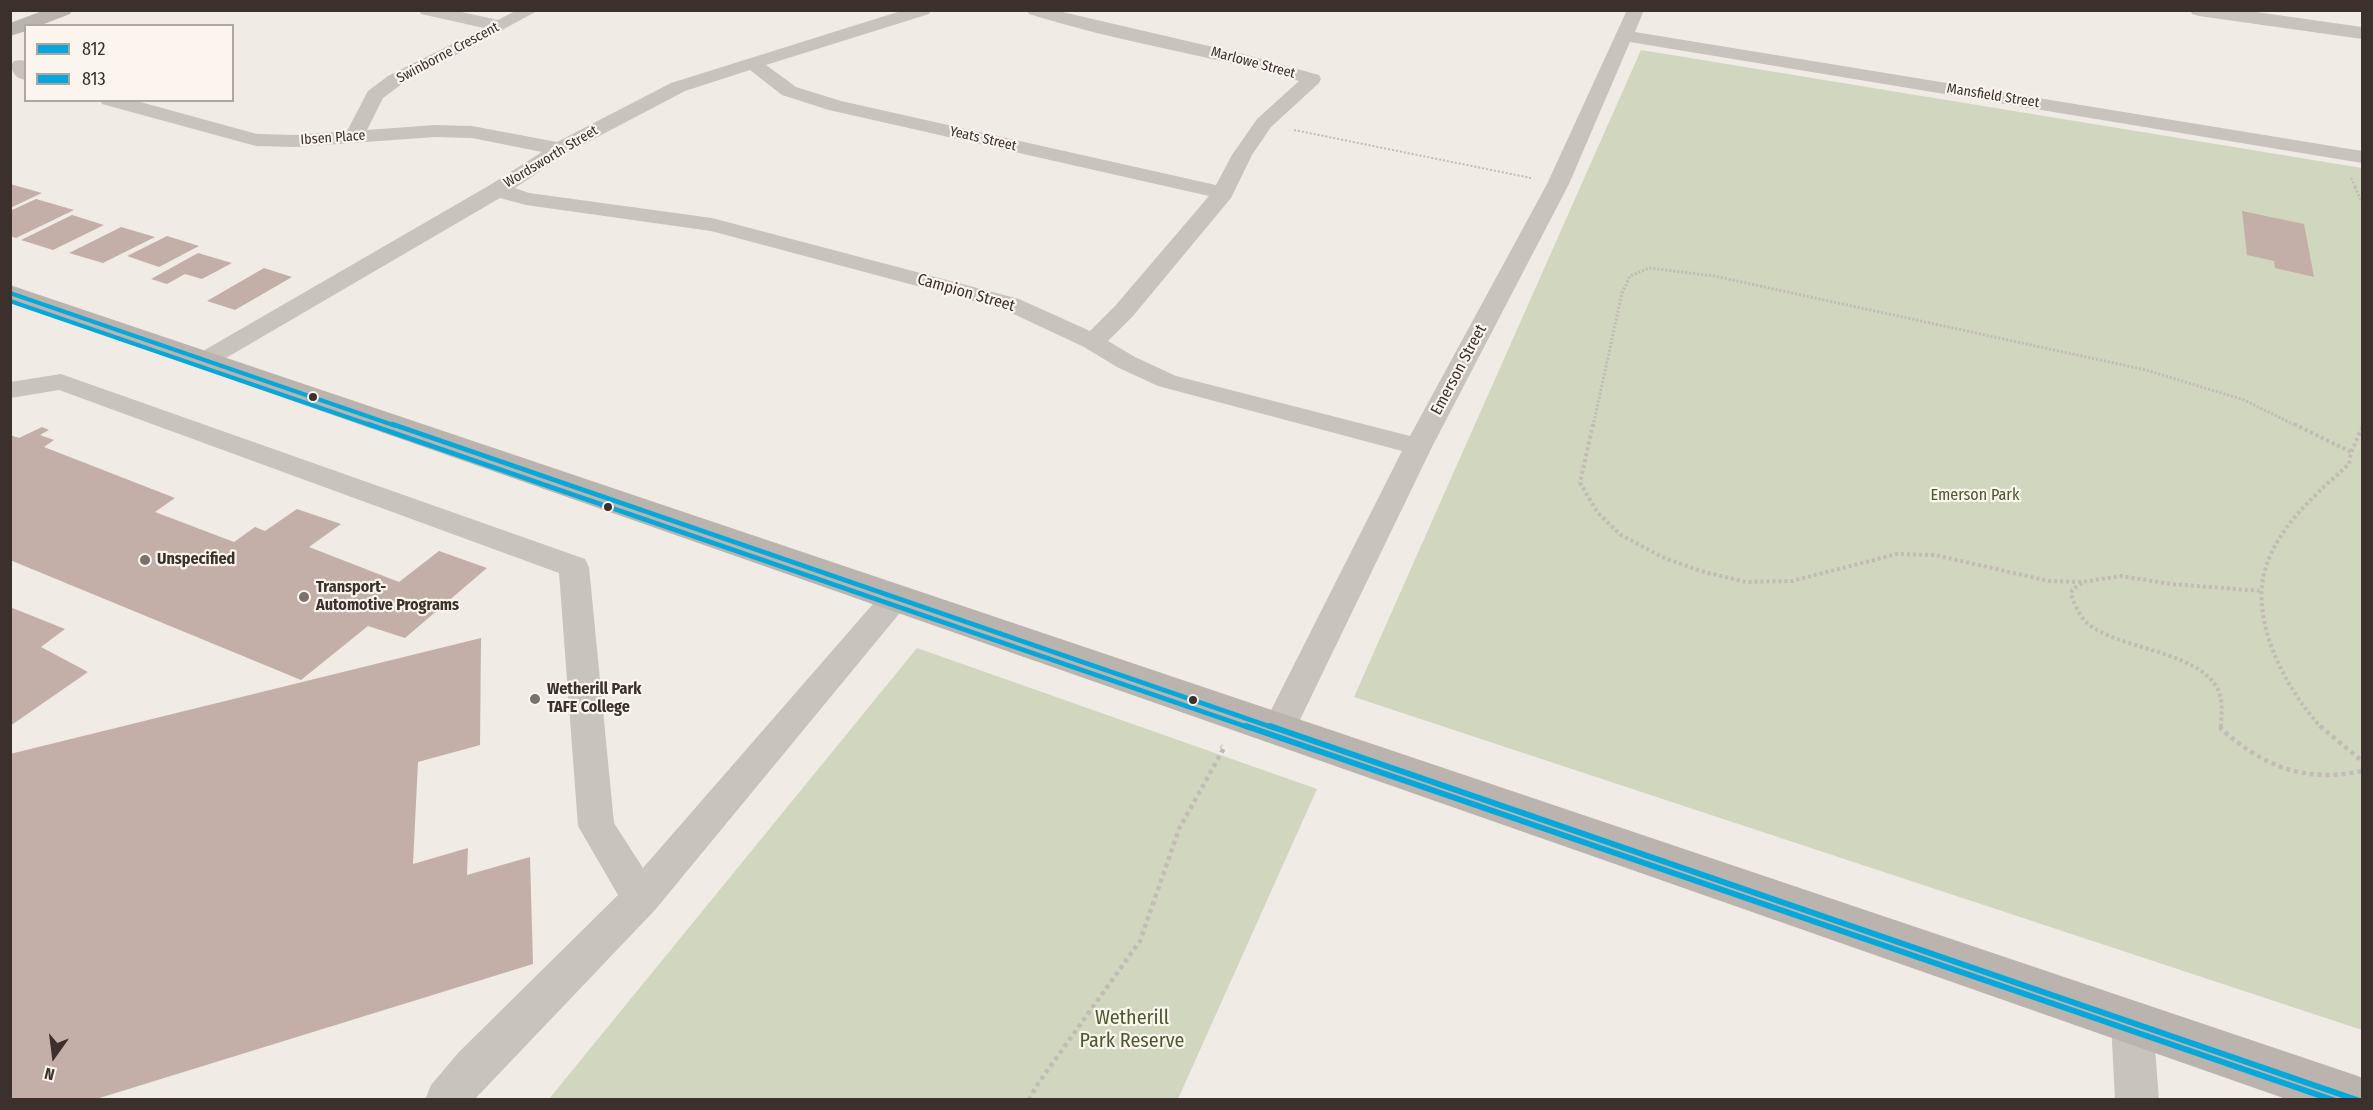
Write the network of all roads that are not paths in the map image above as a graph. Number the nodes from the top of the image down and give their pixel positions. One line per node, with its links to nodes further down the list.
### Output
1 (24, 10): 9 (main road)
2 (63, 10): 10 (main road)
3 (427, 10): 11 (street)
4 (531, 10): 11 (street, Swinborne Crescent)
5 (1035, 10): 20 (street, Marlowe Street)
6 (1636, 10): 13 (street, Emerson Street)
7 (2199, 10): 12 (street)
8 (909, 12): 14 (street, Wordsworth Street)
9 (10, 16)
10 (26, 24)
11 (500, 26): 16 (street, Swinborne Crescent)
12 (2362, 33)
13 (1624, 36): 18 (street, Mansfield Street); 25 (street, Emerson Street)
14 (752, 63): 17 (street, Wordsworth Street); 20 (street, Yeats Street)
15 (116, 102): 16 (street, Ibsen Place)
16 (355, 135): 17 (street, Ibsen Place)
17 (560, 149): 19 (street, Wordsworth Street)
18 (2362, 157)
19 (498, 190): 22 (street, Campion Street); 23 (street, Wordsworth Street)
20 (1222, 193): 22 (street, Marlowe Street)
21 (10, 293): 23 (main road)
22 (1093, 342): 25 (street, Campion Street)
23 (205, 360): 26 (main road)
24 (10, 390): 28 (street)
25 (1418, 447): 27 (street, Emerson Street)
26 (897, 597): 27 (main road); 28 (street)
27 (1279, 728): 29 (main road)
28 (641, 898): 30 (street)
29 (2132, 1022): 31 (street); 32 (main road)
30 (446, 1100)
31 (2137, 1100)
32 (2358, 1100)

